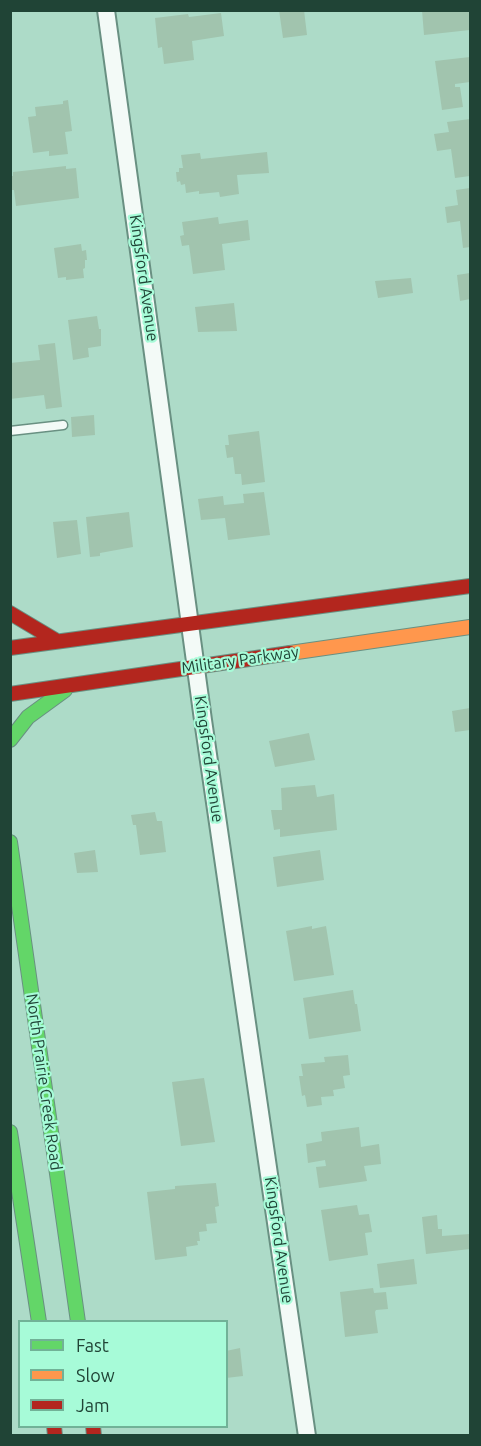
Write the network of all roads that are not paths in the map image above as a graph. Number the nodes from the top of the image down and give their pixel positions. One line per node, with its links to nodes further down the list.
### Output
1 (106, 10): 6 (street, Kingsford Avenue)
2 (63, 425): 3 (lane)
3 (10, 431)
4 (471, 586): 6 (main road)
5 (10, 612): 8 (main road)
6 (191, 625): 8 (main road); 10 (street, Kingsford Avenue)
7 (471, 627): 10 (main road, Military Parkway)
8 (57, 641): 9 (main road)
9 (10, 648)
10 (196, 666): 11 (main road, Military Parkway); 18 (street, Kingsford Avenue)
11 (74, 685): 12 (main road, Military Parkway); 13 (main road)
12 (10, 694)
13 (10, 740)
14 (10, 842): 17 (main road, North Prairie Creek Road)
15 (10, 1132): 16 (main road)
16 (39, 1320)
17 (78, 1320)
18 (307, 1436)

